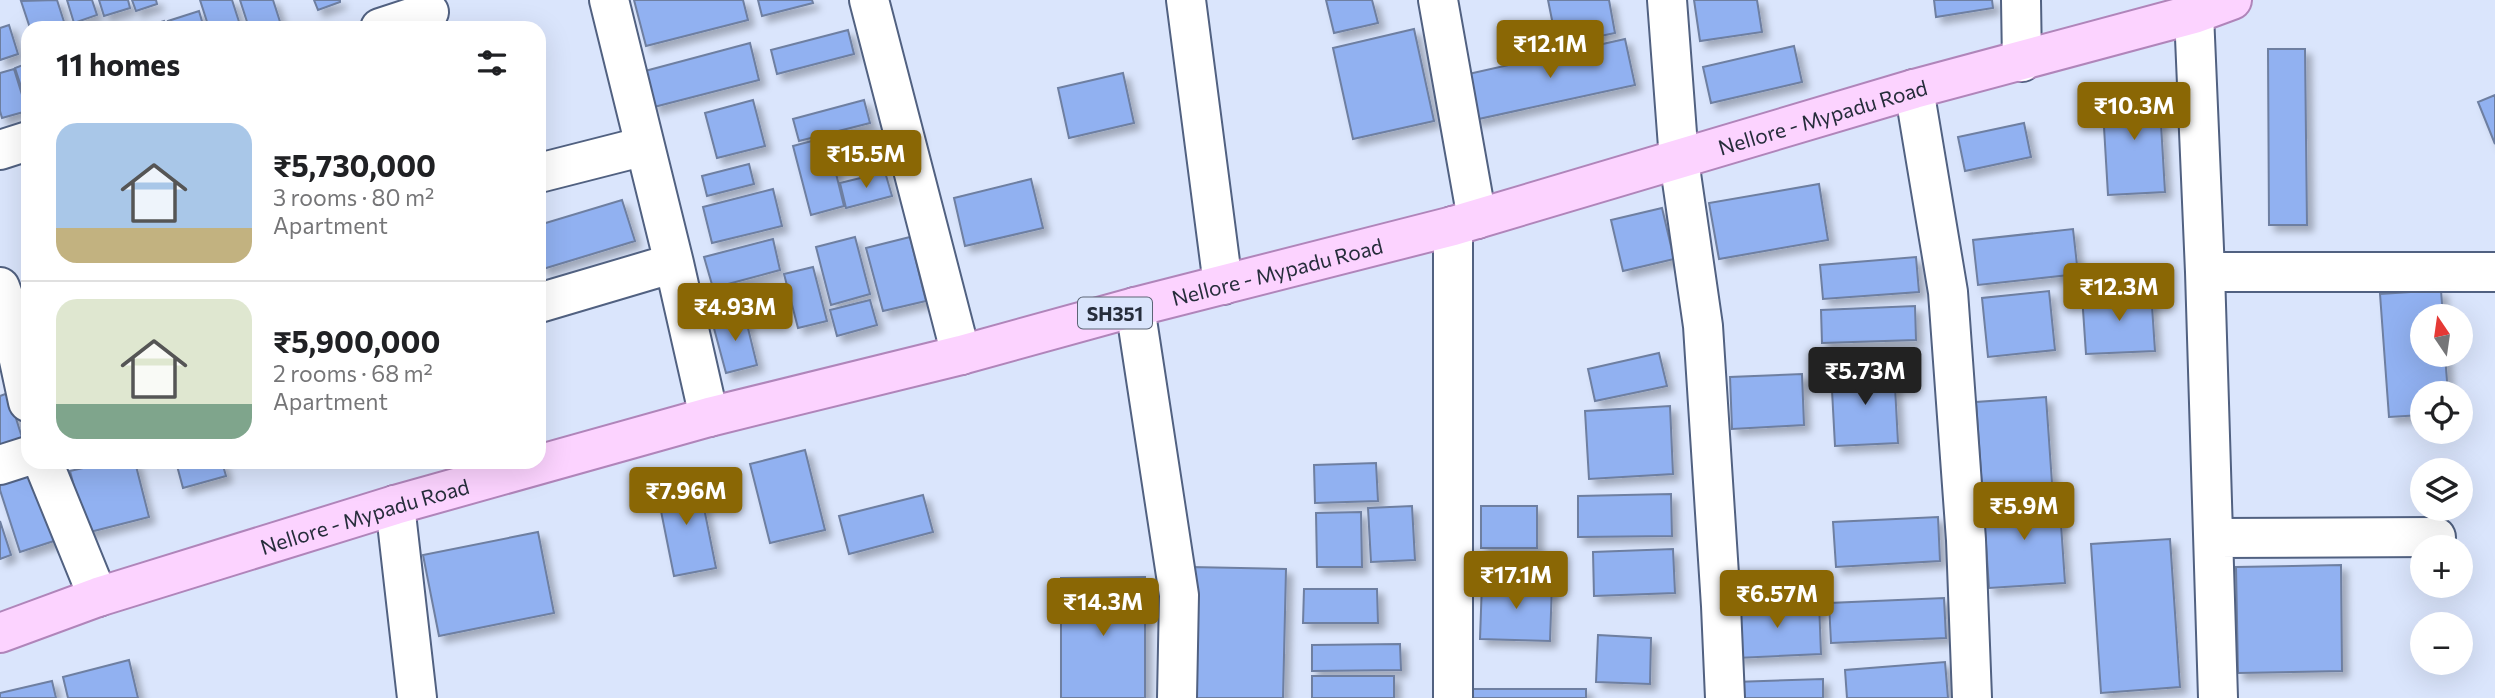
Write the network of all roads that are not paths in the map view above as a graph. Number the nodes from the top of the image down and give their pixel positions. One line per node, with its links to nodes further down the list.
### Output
1 (609, 0): 14 (street)
2 (869, 0): 26 (street)
3 (1186, 0): 22 (street)
4 (1438, 0): 18 (street)
5 (1667, 0): 16 (street)
6 (2021, 0): 11 (street)
7 (2232, 0): 9 (main road, Nellore - Mypadu Road / SH351)
8 (429, 12): 10 (street)
9 (2194, 14): 11 (main road, Nellore - Mypadu Road / SH351); 20 (street)
10 (401, 21)
11 (2022, 62): 12 (main road, Nellore - Mypadu Road / SH351)
12 (1914, 89): 16 (main road, Nellore - Mypadu Road / SH351); 43 (street)
13 (21, 143): 15 (street)
14 (645, 146): 17 (street); 19 (street)
15 (0, 150)
16 (1679, 160): 18 (main road, Nellore - Mypadu Road / SH351); 42 (street)
17 (546, 171)
18 (1465, 222): 22 (main road, Nellore - Mypadu Road / SH351); 41 (street)
19 (674, 263): 23 (street); 28 (street)
20 (2205, 272): 21 (street); 36 (street)
21 (2495, 272)
22 (1223, 285): 25 (main road, Nellore - Mypadu Road / SH351)
23 (546, 301)
24 (9, 303): 27 (street)
25 (1135, 307): 26 (main road, Nellore - Mypadu Road / SH351); 40 (street)
26 (961, 355): 28 (main road, Nellore - Mypadu Road / SH351)
27 (21, 366)
28 (709, 416): 30 (main road, Nellore - Mypadu Road / SH351)
29 (21, 458): 31 (street)
30 (546, 462)
31 (0, 465)
32 (46, 469): 37 (street)
33 (521, 469): 34 (main road, Nellore - Mypadu Road / SH351)
34 (394, 505): 37 (main road, Nellore - Mypadu Road / SH351); 39 (street)
35 (2410, 537): 36 (street)
36 (2214, 538): 44 (street)
37 (98, 597): 38 (main road, Nellore - Mypadu Road / SH351)
38 (0, 633)
39 (417, 698)
40 (1178, 698)
41 (1453, 698)
42 (1725, 698)
43 (1972, 698)
44 (2218, 698)

